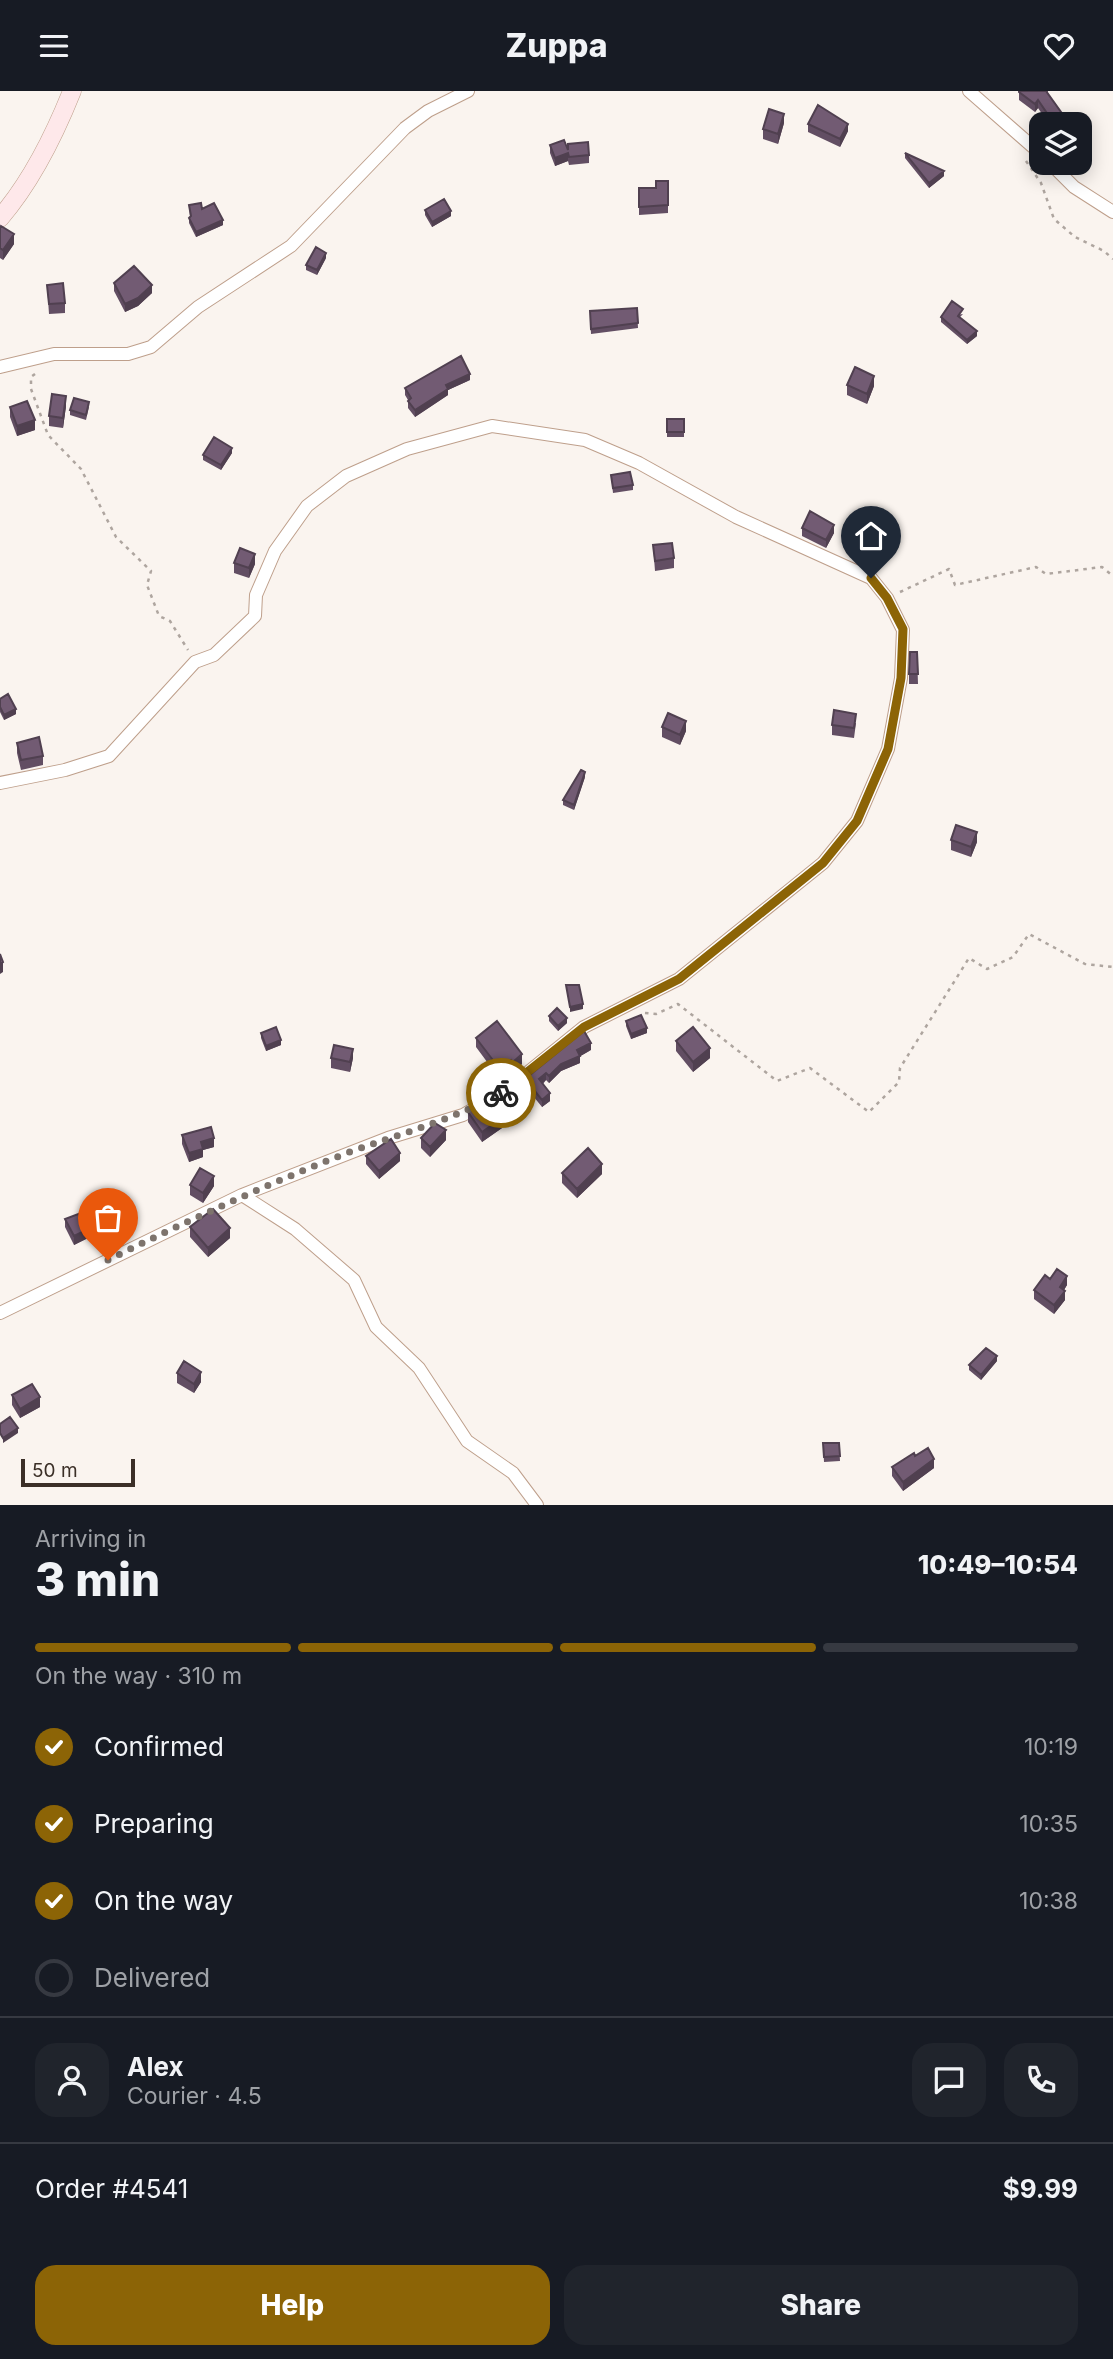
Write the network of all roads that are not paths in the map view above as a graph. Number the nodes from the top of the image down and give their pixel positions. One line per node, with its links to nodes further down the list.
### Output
1 (72, 91): 7 (main road)
2 (468, 91): 8 (street)
3 (969, 91): 4 (street)
4 (1029, 144)
5 (1062, 175): 6 (street)
6 (1113, 212)
7 (0, 218)
8 (0, 367)
9 (0, 783): 10 (street)
10 (242, 1195): 11 (street); 12 (street)
11 (0, 1313)
12 (537, 1505)

